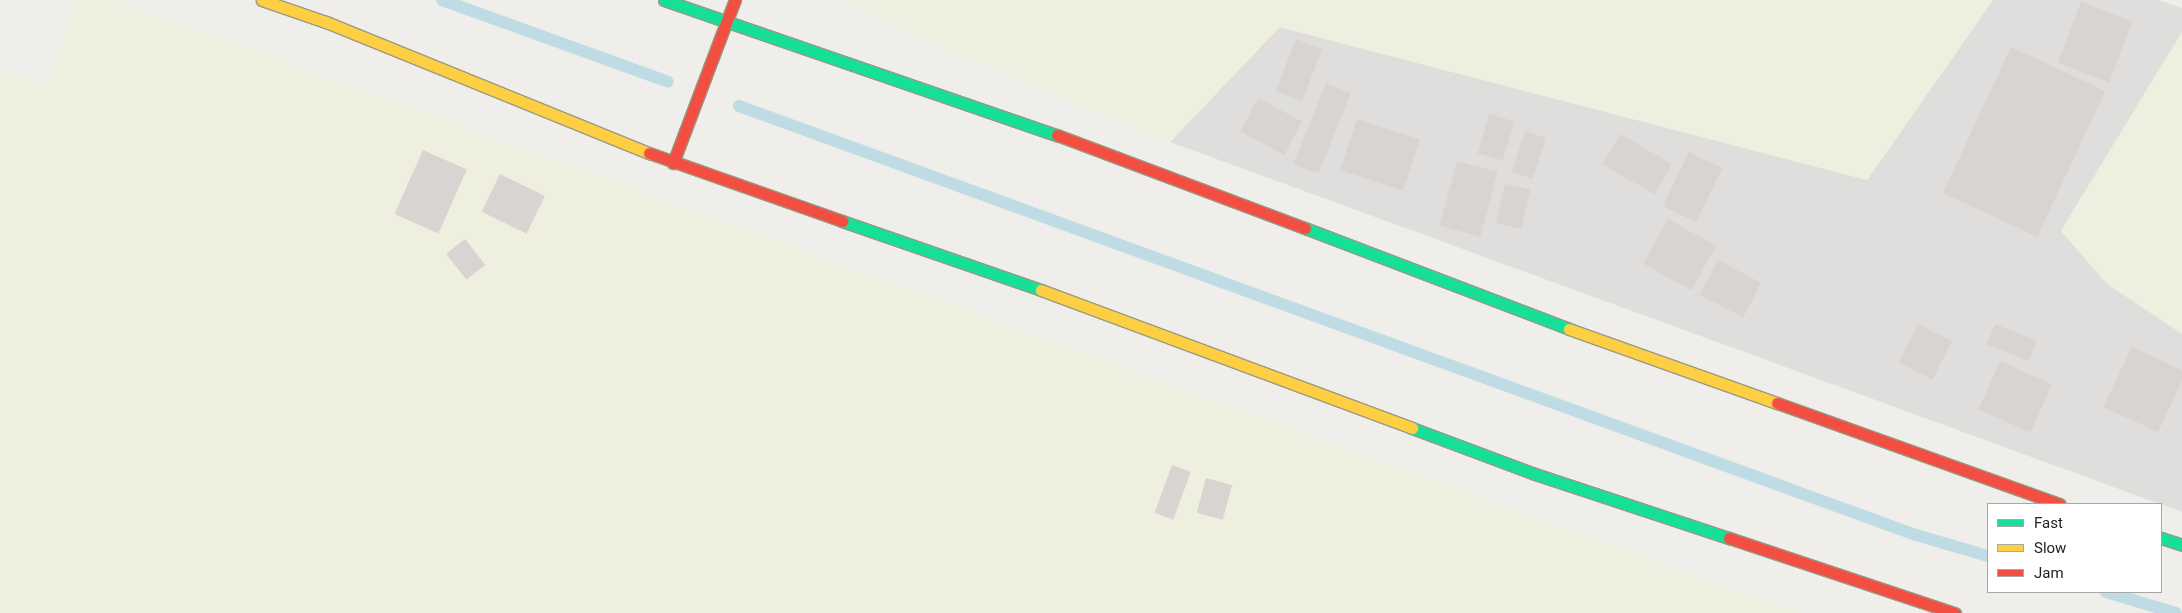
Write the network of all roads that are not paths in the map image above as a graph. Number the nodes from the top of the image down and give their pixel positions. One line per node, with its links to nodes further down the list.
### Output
1 (262, 0): 5 (main road)
2 (664, 0): 4 (main road)
3 (736, 0): 4 (main road)
4 (726, 23): 5 (main road); 6 (main road)
5 (673, 163): 9 (main road)
6 (2056, 503)
7 (2162, 538): 8 (main road)
8 (2182, 545)
9 (1956, 613)

